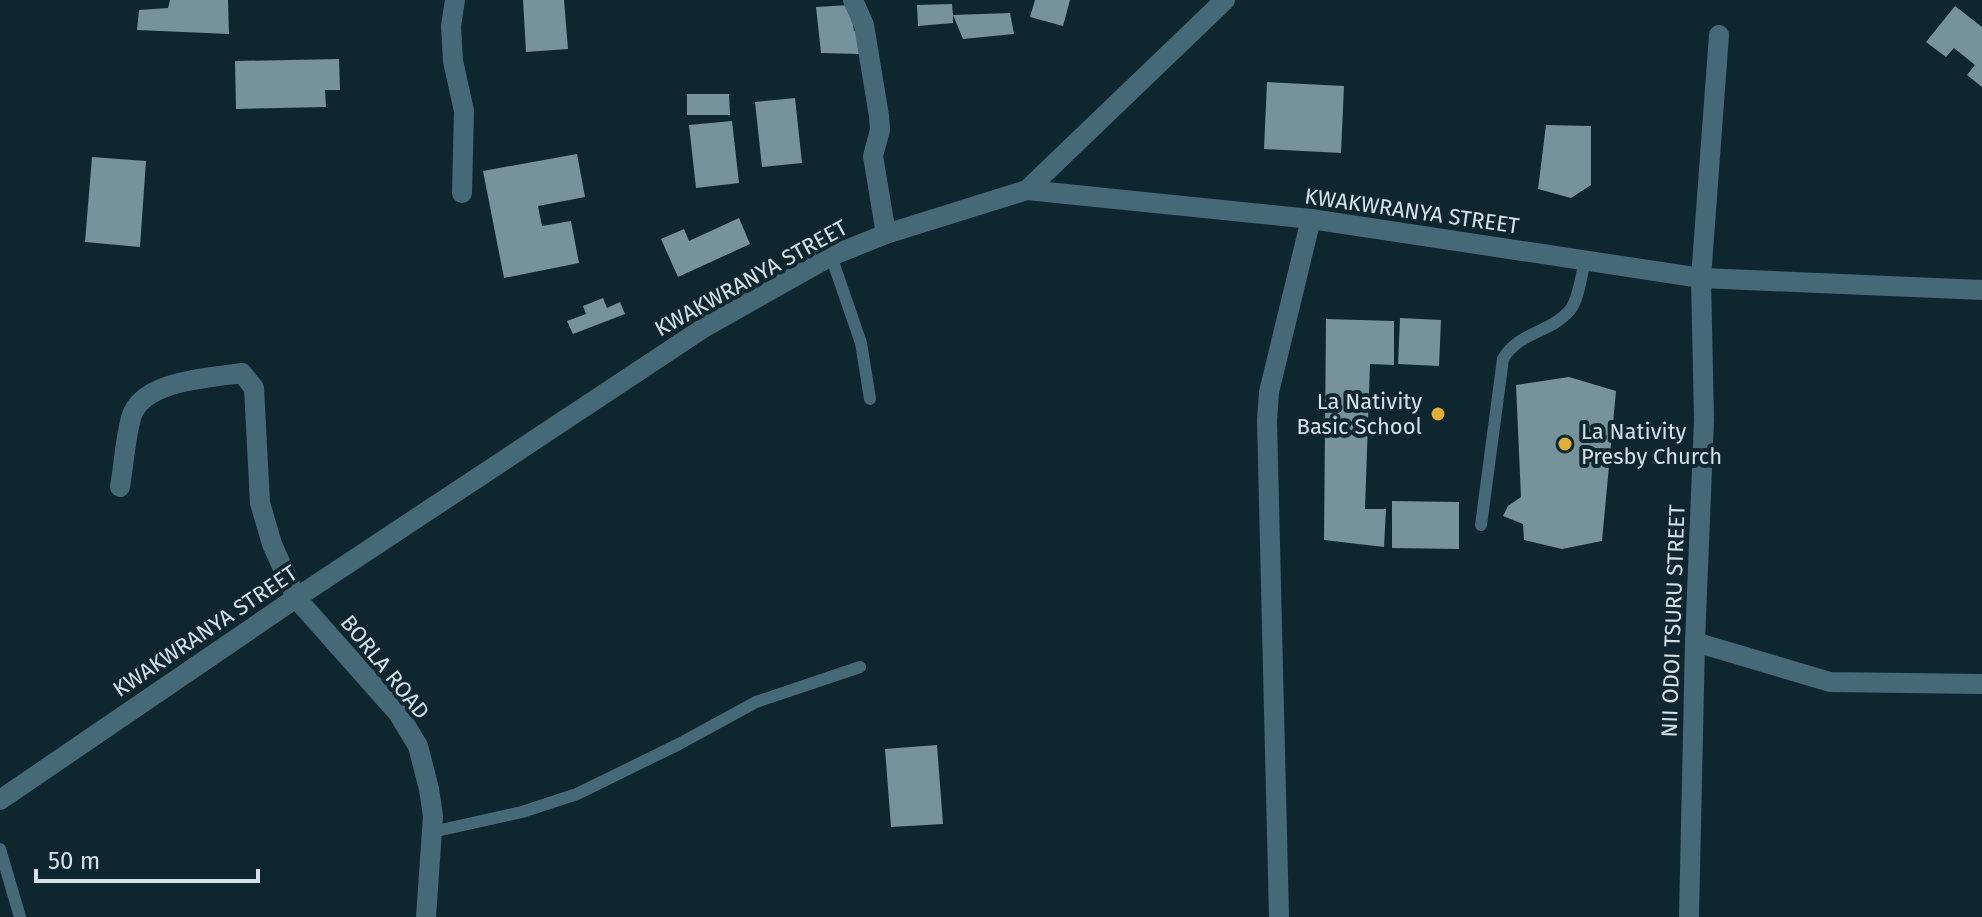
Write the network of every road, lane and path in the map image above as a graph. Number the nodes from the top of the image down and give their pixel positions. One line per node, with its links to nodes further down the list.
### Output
1 (455, 0): 6 (street)
2 (853, 0): 8 (street)
3 (1225, 0): 5 (street)
4 (1719, 35): 11 (street, NII ODOI TSURU STREET)
5 (1027, 190): 7 (street, KWAKWRANYA STREET); 8 (street, KWAKWRANYA STREET)
6 (462, 193)
7 (1311, 219): 10 (street, KWAKWRANYA STREET); 25 (street)
8 (886, 234): 9 (street, KWAKWRANYA STREET)
9 (831, 256): 13 (lane); 16 (street, KWAKWRANYA STREET)
10 (1585, 261): 11 (street, KWAKWRANYA STREET); 15 (lane)
11 (1701, 278): 12 (street, KWAKWRANYA STREET); 17 (street, NII ODOI TSURU STREET)
12 (1982, 290)
13 (870, 399)
14 (120, 487): 16 (street, BORLA ROAD)
15 (1481, 525)
16 (296, 598): 20 (street, KWAKWRANYA STREET); 21 (street, BORLA ROAD)
17 (1695, 642): 19 (street); 26 (street, NII ODOI TSURU STREET)
18 (860, 667): 21 (lane)
19 (1982, 684)
20 (0, 800)
21 (432, 832): 24 (street, BORLA ROAD)
22 (0, 849): 23 (lane)
23 (20, 917)
24 (426, 917)
25 (1279, 917)
26 (1689, 917)

